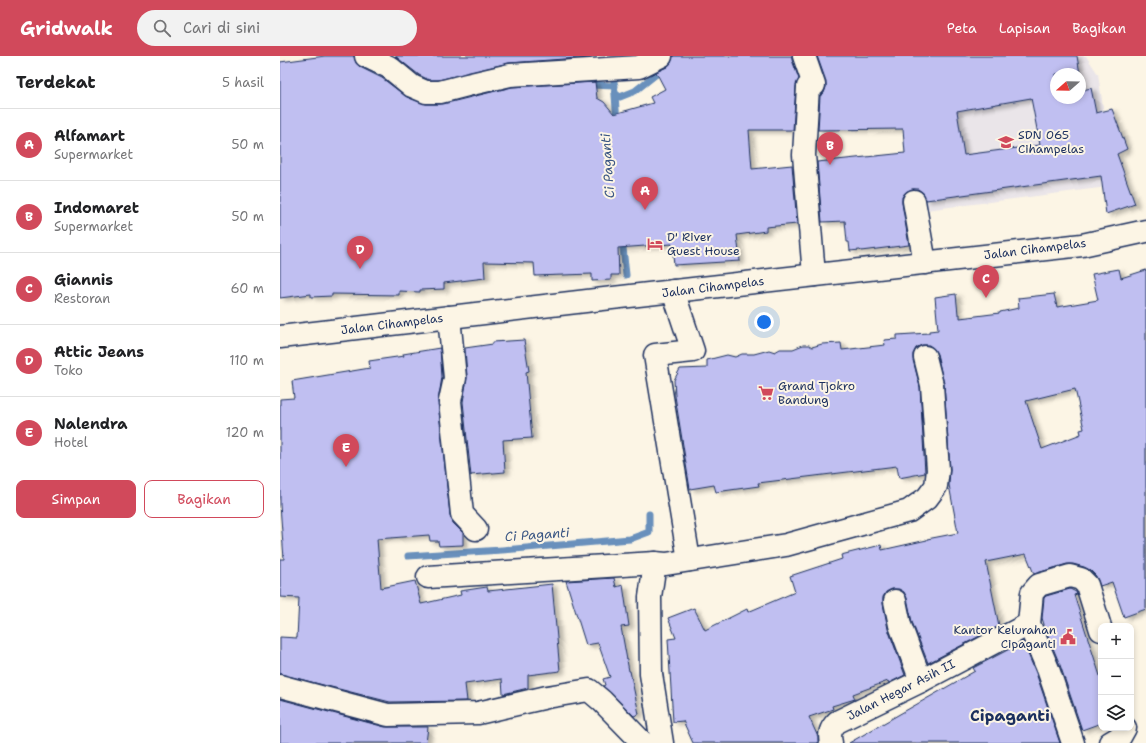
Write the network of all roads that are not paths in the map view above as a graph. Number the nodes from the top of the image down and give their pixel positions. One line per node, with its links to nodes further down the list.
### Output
1 (366, 56): 4 (street)
2 (661, 56): 4 (street)
3 (804, 56): 8 (street)
4 (622, 65)
5 (914, 200): 7 (street)
6 (1146, 231): 7 (street, Jalan Cihampelas)
7 (925, 263): 8 (street, Jalan Cihampelas)
8 (814, 275): 9 (street, Jalan Cihampelas)
9 (673, 291): 10 (street, Jalan Cihampelas); 14 (street)
10 (449, 316): 11 (street, Jalan Cihampelas); 13 (street)
11 (280, 337)
12 (925, 358): 14 (street)
13 (476, 529)
14 (689, 560): 15 (street)
15 (655, 563): 16 (street); 24 (street)
16 (428, 577)
17 (895, 602): 20 (street)
18 (1099, 623): 19 (street)
19 (1029, 624): 20 (street, Jalan Hegar Asih II); 26 (street)
20 (921, 681): 25 (street, Jalan Hegar Asih II)
21 (280, 686): 23 (street)
22 (1123, 731): 27 (street)
23 (643, 743)
24 (662, 743)
25 (831, 743)
26 (1074, 743)
27 (1110, 743)

